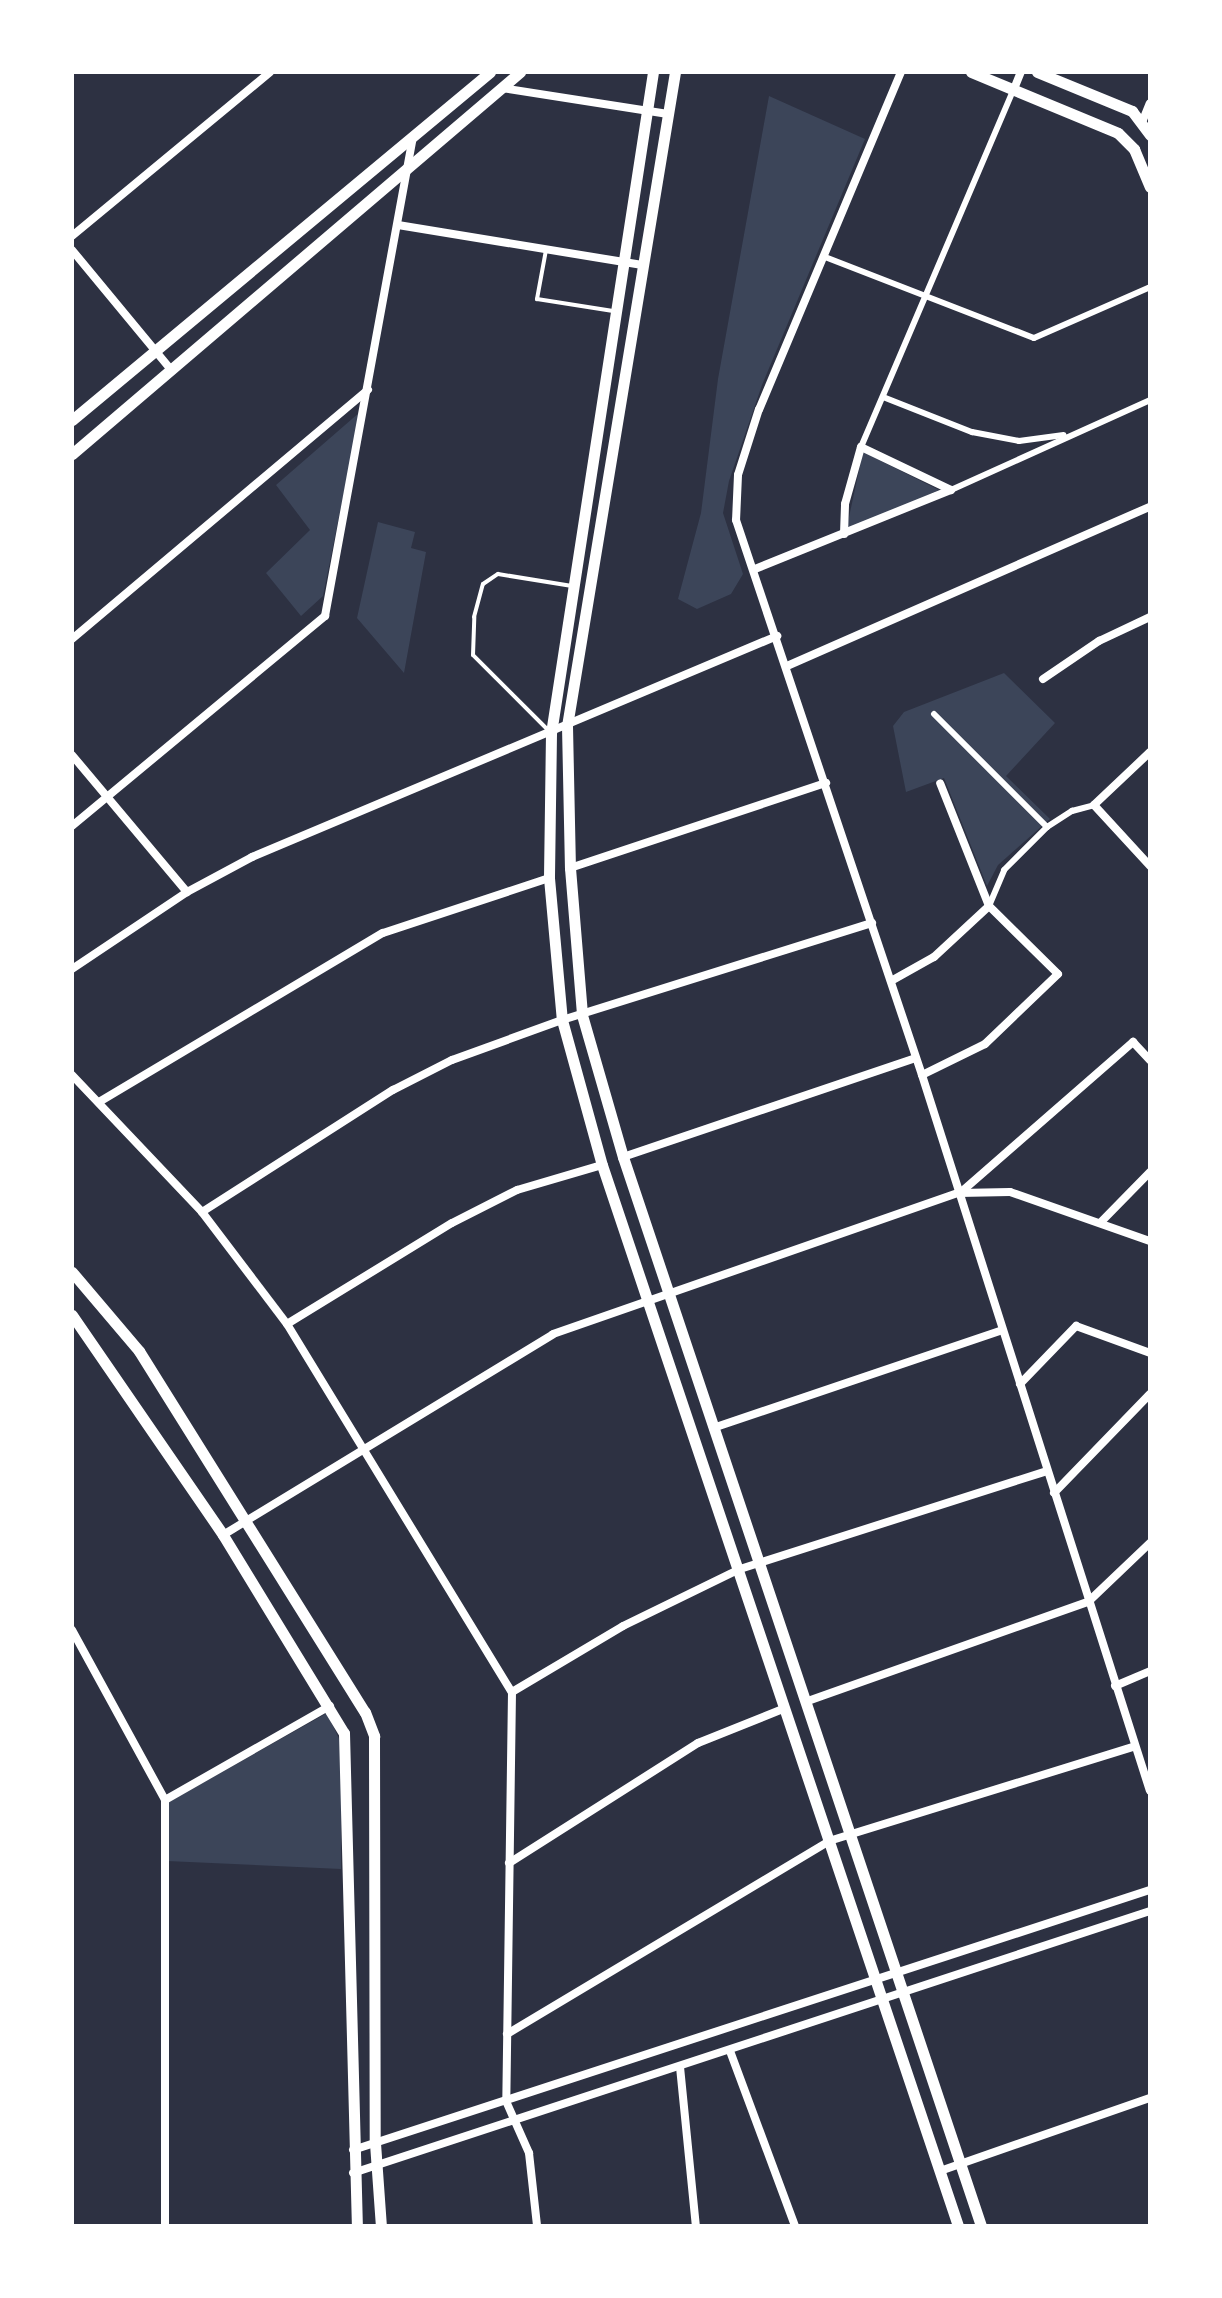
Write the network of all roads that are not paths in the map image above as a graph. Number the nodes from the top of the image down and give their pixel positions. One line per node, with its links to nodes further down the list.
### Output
1 (270, 72): 21 (street)
2 (490, 72): 17 (street)
3 (520, 72): 10 (street)
4 (653, 72): 13 (street)
5 (675, 72): 14 (street)
6 (901, 72): 24 (street)
7 (971, 72): 11 (street)
8 (1021, 72): 11 (street)
9 (1037, 72): 15 (street)
10 (502, 88): 13 (street); 18 (street)
11 (1014, 89): 19 (street); 28 (street)
12 (1150, 103): 15 (street)
13 (649, 110): 14 (street); 25 (street)
14 (668, 114): 26 (street)
15 (1143, 120): 16 (street)
16 (1150, 135)
17 (413, 138): 18 (street); 30 (street)
18 (408, 168): 20 (street); 31 (street)
19 (1150, 187)
20 (398, 225): 22 (street); 32 (street)
21 (72, 236)
22 (547, 248): 25 (street); 29 (lane)
23 (72, 250): 30 (street)
24 (825, 257): 28 (street); 44 (street)
25 (623, 262): 26 (street); 29 (street)
26 (641, 265): 38 (street)
27 (1150, 287): 28 (street)
28 (927, 297): 33 (street)
29 (616, 312): 37 (street)
30 (155, 350): 31 (street); 35 (street)
31 (172, 371): 40 (street)
32 (369, 389): 49 (street); 59 (street)
33 (883, 397): 36 (street); 39 (street)
34 (1150, 400): 36 (street)
35 (72, 420)
36 (1072, 434): 41 (street)
37 (597, 439): 38 (street); 45 (street)
38 (613, 441): 47 (street)
39 (861, 447): 41 (street); 43 (street)
40 (72, 454)
41 (951, 490): 43 (street)
42 (1150, 507): 50 (street)
43 (844, 534): 44 (street)
44 (755, 569): 48 (street)
45 (574, 587): 47 (street); 54 (lane)
46 (1150, 617): 51 (street)
47 (573, 636): 53 (street); 54 (street)
48 (777, 636): 50 (street); 53 (street)
49 (72, 639)
50 (787, 666): 57 (street)
51 (1043, 679)
52 (934, 714): 62 (street)
53 (567, 726): 54 (street); 64 (street)
54 (551, 733): 65 (street); 66 (street)
55 (1150, 752): 60 (street)
56 (72, 755): 59 (street)
57 (826, 783): 64 (street); 68 (street)
58 (940, 783): 67 (street)
59 (107, 798): 61 (street); 66 (street)
60 (1094, 805): 62 (street); 63 (street)
61 (72, 826)
62 (1047, 827): 67 (street)
63 (1150, 866)
64 (570, 868): 71 (street)
65 (549, 878): 72 (street); 77 (street)
66 (187, 892): 69 (street)
67 (989, 906): 70 (street); 76 (street)
68 (872, 923): 70 (street); 71 (street)
69 (72, 969)
70 (891, 981): 73 (street)
71 (582, 1015): 72 (street); 78 (street)
72 (562, 1020): 79 (street); 82 (street)
73 (916, 1058): 76 (street); 78 (street)
74 (1150, 1060): 81 (street)
75 (72, 1075): 77 (street)
76 (922, 1075): 81 (street)
77 (99, 1102): 82 (street)
78 (623, 1157): 86 (street)
79 (602, 1165): 87 (street); 89 (street)
80 (1150, 1172): 83 (street)
81 (959, 1193): 83 (street); 86 (street); 90 (street)
82 (202, 1212): 89 (street)
83 (1101, 1222): 84 (street)
84 (1150, 1241)
85 (72, 1272): 98 (street)
86 (668, 1291): 87 (street); 94 (street)
87 (648, 1298): 95 (street); 102 (street)
88 (72, 1315): 99 (street)
89 (287, 1324): 95 (street)
90 (1002, 1330): 92 (street); 94 (street)
91 (1150, 1353): 92 (street)
92 (1020, 1384): 96 (street)
93 (1150, 1394): 97 (street)
94 (713, 1428): 101 (street)
95 (362, 1449): 98 (street); 107 (street)
96 (1047, 1471): 97 (street); 101 (street)
97 (1054, 1493): 103 (street)
98 (245, 1521): 99 (street); 130 (street)
99 (223, 1535): 109 (street)
100 (1150, 1543): 103 (street)
101 (758, 1563): 102 (street); 108 (street)
102 (740, 1569): 107 (street); 110 (street)
103 (1088, 1602): 106 (street); 108 (street)
104 (72, 1630): 114 (street)
105 (1150, 1671): 106 (street)
106 (1115, 1686): 111 (street)
107 (512, 1692): 117 (street)
108 (805, 1702): 115 (street)
109 (330, 1706): 114 (street); 131 (street)
110 (783, 1709): 116 (street); 117 (street)
111 (1135, 1746): 112 (street); 115 (street)
112 (1148, 1779): 113 (street)
113 (1150, 1791)
114 (165, 1800): 136 (street)
115 (849, 1833): 116 (street); 120 (street)
116 (829, 1841): 121 (street); 124 (street)
117 (509, 1863): 124 (street)
118 (1150, 1890): 120 (street)
119 (1150, 1911): 122 (street)
120 (896, 1976): 121 (street); 122 (street)
121 (878, 1982): 123 (street); 128 (street)
122 (903, 1995): 123 (street); 132 (street)
123 (884, 2001): 125 (street); 134 (street)
124 (507, 2034): 128 (street)
125 (730, 2051): 126 (street); 141 (street)
126 (680, 2067): 129 (street); 140 (street)
127 (1150, 2098): 132 (street)
128 (506, 2101): 129 (street); 130 (street)
129 (514, 2120): 133 (street); 139 (street)
130 (375, 2143): 131 (street); 133 (street)
131 (352, 2150): 135 (street)
132 (960, 2164): 134 (street); 143 (street)
133 (376, 2165): 135 (street); 138 (street)
134 (940, 2171): 142 (street)
135 (352, 2173): 137 (street)
136 (165, 2226)
137 (357, 2226)
138 (381, 2226)
139 (537, 2226)
140 (696, 2226)
141 (795, 2226)
142 (958, 2226)
143 (981, 2226)

